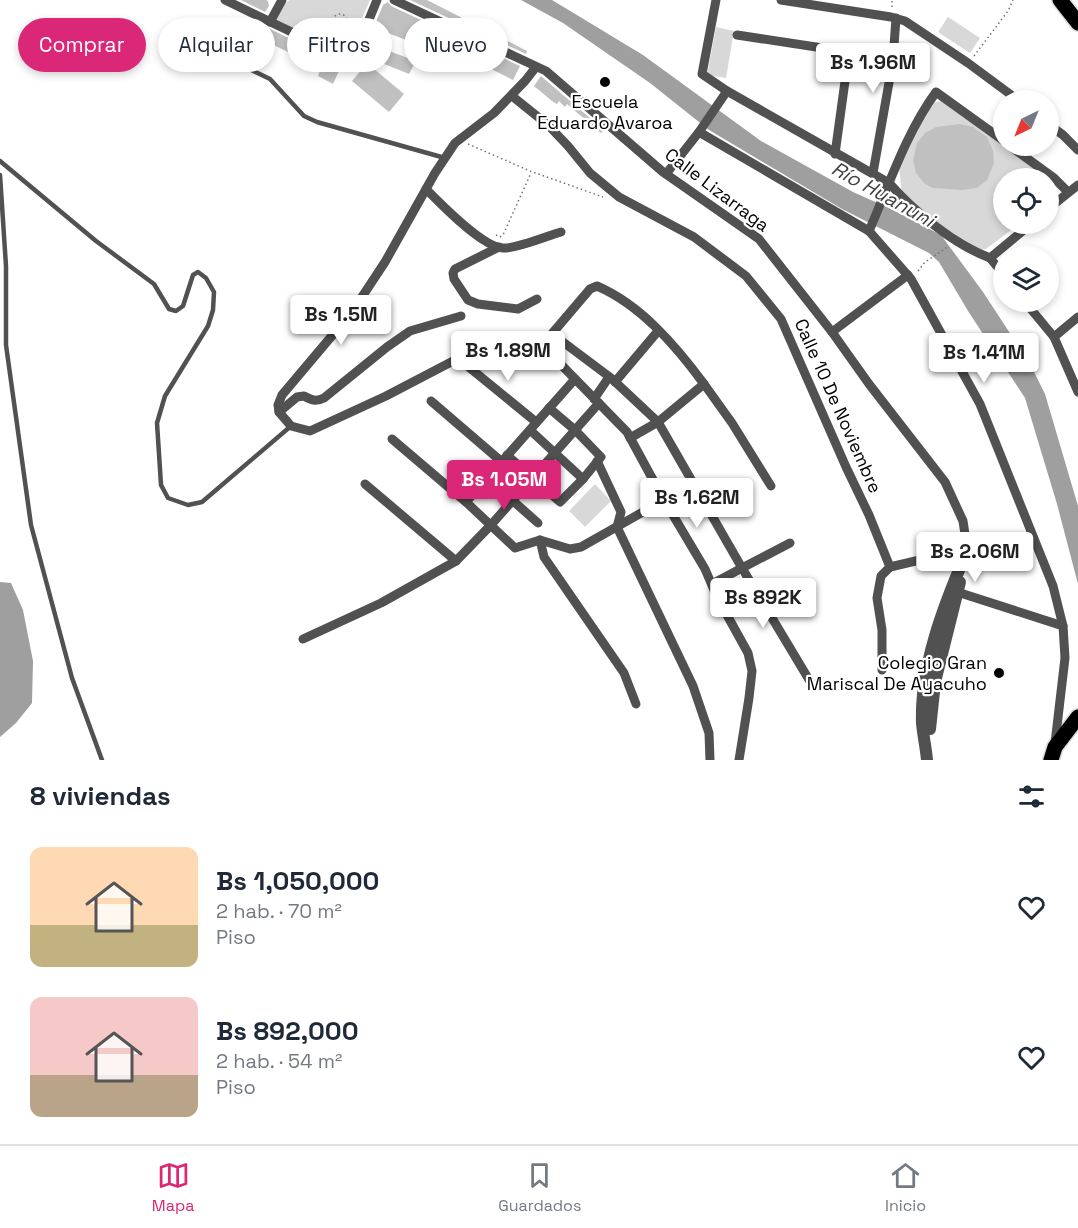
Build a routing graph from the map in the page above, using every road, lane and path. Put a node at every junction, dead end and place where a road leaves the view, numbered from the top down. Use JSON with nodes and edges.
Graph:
{"nodes":[{"id":1,"x":225,"y":0,"type":"edge"},
{"id":2,"x":280,"y":0,"type":"edge"},
{"id":3,"x":377,"y":0,"type":"edge"},
{"id":4,"x":394,"y":0,"type":"edge"},
{"id":5,"x":716,"y":0,"type":"edge"},
{"id":6,"x":781,"y":0,"type":"edge"},
{"id":7,"x":1013,"y":0,"type":"edge"},
{"id":8,"x":1060,"y":0,"type":"edge"},
{"id":9,"x":260,"y":17,"type":"joint"},
{"id":10,"x":272,"y":18,"type":"edge"},
{"id":11,"x":896,"y":18,"type":"junction"},
{"id":12,"x":1078,"y":23,"type":"edge"},
{"id":13,"x":275,"y":24,"type":"edge"},
{"id":14,"x":340,"y":28,"type":"joint"},
{"id":15,"x":737,"y":35,"type":"dead end"},
{"id":16,"x":968,"y":63,"type":"junction"},
{"id":17,"x":536,"y":67,"type":"junction"},
{"id":18,"x":1004,"y":90,"type":"edge"},
{"id":19,"x":727,"y":92,"type":"junction"},
{"id":20,"x":512,"y":96,"type":"junction"},
{"id":21,"x":700,"y":129,"type":"junction"},
{"id":22,"x":993,"y":133,"type":"edge"},
{"id":23,"x":1059,"y":134,"type":"edge"},
{"id":24,"x":460,"y":139,"type":"junction"},
{"id":25,"x":1078,"y":150,"type":"edge"},
{"id":26,"x":835,"y":154,"type":"junction"},
{"id":27,"x":1024,"y":156,"type":"edge"},
{"id":28,"x":445,"y":158,"type":"junction"},
{"id":29,"x":0,"y":161,"type":"edge"},
{"id":30,"x":532,"y":172,"type":"junction"},
{"id":31,"x":873,"y":173,"type":"junction"},
{"id":32,"x":666,"y":174,"type":"junction"},
{"id":33,"x":0,"y":175,"type":"edge"},
{"id":34,"x":889,"y":183,"type":"junction"},
{"id":35,"x":1078,"y":185,"type":"edge"},
{"id":36,"x":426,"y":189,"type":"junction"},
{"id":37,"x":1068,"y":192,"type":"junction"},
{"id":38,"x":609,"y":199,"type":"dead end"},
{"id":39,"x":1059,"y":200,"type":"edge"},
{"id":40,"x":871,"y":228,"type":"junction"},
{"id":41,"x":561,"y":232,"type":"dead end"},
{"id":42,"x":489,"y":233,"type":"dead end"},
{"id":43,"x":1019,"y":234,"type":"edge"},
{"id":44,"x":949,"y":246,"type":"dead end"},
{"id":45,"x":499,"y":247,"type":"junction"},
{"id":46,"x":990,"y":258,"type":"junction"},
{"id":47,"x":993,"y":262,"type":"edge"},
{"id":48,"x":910,"y":277,"type":"junction"},
{"id":49,"x":537,"y":299,"type":"dead end"},
{"id":50,"x":1033,"y":312,"type":"edge"},
{"id":51,"x":461,"y":316,"type":"dead end"},
{"id":52,"x":1078,"y":317,"type":"edge"},
{"id":53,"x":658,"y":331,"type":"junction"},
{"id":54,"x":832,"y":332,"type":"junction"},
{"id":55,"x":550,"y":336,"type":"junction"},
{"id":56,"x":1054,"y":337,"type":"junction"},
{"id":57,"x":537,"y":340,"type":"junction"},
{"id":58,"x":460,"y":358,"type":"junction"},
{"id":59,"x":575,"y":379,"type":"junction"},
{"id":60,"x":612,"y":380,"type":"junction"},
{"id":61,"x":704,"y":384,"type":"junction"},
{"id":62,"x":1078,"y":392,"type":"edge"},
{"id":63,"x":431,"y":401,"type":"dead end"},
{"id":64,"x":597,"y":401,"type":"junction"},
{"id":65,"x":549,"y":408,"type":"junction"},
{"id":66,"x":279,"y":412,"type":"junction"},
{"id":67,"x":658,"y":422,"type":"junction"},
{"id":68,"x":291,"y":426,"type":"junction"},
{"id":69,"x":533,"y":426,"type":"junction"},
{"id":70,"x":575,"y":430,"type":"junction"},
{"id":71,"x":630,"y":438,"type":"junction"},
{"id":72,"x":392,"y":440,"type":"dead end"},
{"id":73,"x":555,"y":453,"type":"junction"},
{"id":74,"x":505,"y":458,"type":"junction"},
{"id":75,"x":597,"y":461,"type":"junction"},
{"id":76,"x":533,"y":477,"type":"junction"},
{"id":77,"x":487,"y":478,"type":"junction"},
{"id":78,"x":583,"y":479,"type":"junction"},
{"id":79,"x":365,"y":484,"type":"dead end"},
{"id":80,"x":771,"y":486,"type":"dead end"},
{"id":81,"x":513,"y":500,"type":"junction"},
{"id":82,"x":664,"y":500,"type":"junction"},
{"id":83,"x":466,"y":502,"type":"junction"},
{"id":84,"x":538,"y":523,"type":"dead end"},
{"id":85,"x":490,"y":526,"type":"junction"},
{"id":86,"x":617,"y":527,"type":"junction"},
{"id":87,"x":540,"y":540,"type":"junction"},
{"id":88,"x":790,"y":543,"type":"dead end"},
{"id":89,"x":965,"y":556,"type":"junction"},
{"id":90,"x":456,"y":561,"type":"junction"},
{"id":91,"x":890,"y":567,"type":"junction"},
{"id":92,"x":742,"y":568,"type":"junction"},
{"id":93,"x":712,"y":584,"type":"junction"},
{"id":94,"x":954,"y":591,"type":"junction"},
{"id":95,"x":1064,"y":626,"type":"junction"},
{"id":96,"x":303,"y":639,"type":"dead end"},
{"id":97,"x":882,"y":670,"type":"dead end"},
{"id":98,"x":811,"y":683,"type":"dead end"},
{"id":99,"x":636,"y":704,"type":"dead end"},
{"id":100,"x":1078,"y":717,"type":"edge"},
{"id":101,"x":1053,"y":754,"type":"edge"},
{"id":102,"x":102,"y":760,"type":"edge"},
{"id":103,"x":710,"y":760,"type":"edge"},
{"id":104,"x":739,"y":760,"type":"edge"},
{"id":105,"x":927,"y":760,"type":"edge"},
{"id":106,"x":934,"y":760,"type":"edge"}],
"edges":[{"from":1,"to":9,"type":"street"},
{"from":2,"to":10,"type":"street"},
{"from":3,"to":13,"type":"street"},
{"from":4,"to":17,"type":"street","name":"Calle Lizarraga"},
{"from":5,"to":19,"type":"street"},
{"from":6,"to":11,"type":"street"},
{"from":7,"to":16,"type":"path"},
{"from":8,"to":12,"type":"main road"},
{"from":9,"to":28,"type":"lane"},
{"from":11,"to":16,"type":"street"},
{"from":11,"to":31,"type":"street"},
{"from":14,"to":14,"type":"path"},
{"from":15,"to":26,"type":"street"},
{"from":16,"to":18,"type":"street"},
{"from":17,"to":20,"type":"street"},
{"from":17,"to":32,"type":"street","name":"Calle Lizarraga"},
{"from":19,"to":21,"type":"street"},
{"from":19,"to":26,"type":"street"},
{"from":20,"to":24,"type":"street"},
{"from":20,"to":91,"type":"street","name":"Calle 10 De Noviembre"},
{"from":21,"to":32,"type":"street"},
{"from":21,"to":40,"type":"street"},
{"from":22,"to":34,"type":"street"},
{"from":23,"to":25,"type":"street"},
{"from":24,"to":28,"type":"street"},
{"from":24,"to":30,"type":"path"},
{"from":26,"to":31,"type":"street"},
{"from":27,"to":37,"type":"street"},
{"from":28,"to":36,"type":"street"},
{"from":29,"to":68,"type":"lane"},
{"from":30,"to":38,"type":"path"},
{"from":30,"to":42,"type":"path"},
{"from":31,"to":34,"type":"street"},
{"from":32,"to":54,"type":"street","name":"Calle Lizarraga"},
{"from":33,"to":102,"type":"lane"},
{"from":34,"to":40,"type":"street"},
{"from":34,"to":46,"type":"street"},
{"from":35,"to":37,"type":"street"},
{"from":36,"to":45,"type":"street"},
{"from":36,"to":66,"type":"street"},
{"from":37,"to":39,"type":"street"},
{"from":40,"to":48,"type":"street"},
{"from":41,"to":45,"type":"street"},
{"from":43,"to":46,"type":"street"},
{"from":44,"to":48,"type":"path"},
{"from":45,"to":49,"type":"street"},
{"from":46,"to":47,"type":"street"},
{"from":48,"to":54,"type":"street"},
{"from":48,"to":95,"type":"street"},
{"from":50,"to":56,"type":"street"},
{"from":51,"to":66,"type":"street"},
{"from":52,"to":56,"type":"street"},
{"from":53,"to":55,"type":"street"},
{"from":53,"to":60,"type":"street"},
{"from":53,"to":61,"type":"street"},
{"from":54,"to":89,"type":"street","name":"Calle Lizarraga"},
{"from":55,"to":57,"type":"street"},
{"from":55,"to":60,"type":"street"},
{"from":56,"to":62,"type":"street"},
{"from":57,"to":58,"type":"street"},
{"from":57,"to":59,"type":"street"},
{"from":58,"to":68,"type":"street"},
{"from":58,"to":69,"type":"street"},
{"from":59,"to":64,"type":"street"},
{"from":59,"to":65,"type":"street"},
{"from":60,"to":64,"type":"street"},
{"from":60,"to":67,"type":"street"},
{"from":61,"to":67,"type":"street"},
{"from":61,"to":80,"type":"street"},
{"from":63,"to":74,"type":"street"},
{"from":64,"to":70,"type":"street"},
{"from":64,"to":71,"type":"street"},
{"from":65,"to":69,"type":"street"},
{"from":65,"to":70,"type":"street"},
{"from":66,"to":68,"type":"street"},
{"from":67,"to":71,"type":"street"},
{"from":67,"to":92,"type":"street"},
{"from":69,"to":73,"type":"street"},
{"from":69,"to":74,"type":"street"},
{"from":70,"to":73,"type":"street"},
{"from":70,"to":75,"type":"street"},
{"from":71,"to":82,"type":"street"},
{"from":72,"to":83,"type":"street"},
{"from":73,"to":76,"type":"street"},
{"from":73,"to":78,"type":"street"},
{"from":74,"to":76,"type":"street"},
{"from":74,"to":77,"type":"street"},
{"from":75,"to":78,"type":"street"},
{"from":75,"to":86,"type":"street"},
{"from":76,"to":78,"type":"street"},
{"from":76,"to":81,"type":"street"},
{"from":77,"to":81,"type":"street"},
{"from":77,"to":83,"type":"street"},
{"from":79,"to":90,"type":"street"},
{"from":81,"to":84,"type":"street"},
{"from":81,"to":85,"type":"street"},
{"from":82,"to":86,"type":"street"},
{"from":82,"to":93,"type":"street"},
{"from":83,"to":85,"type":"street"},
{"from":85,"to":87,"type":"street"},
{"from":85,"to":90,"type":"street"},
{"from":86,"to":87,"type":"street"},
{"from":86,"to":103,"type":"street"},
{"from":87,"to":99,"type":"street"},
{"from":88,"to":92,"type":"street"},
{"from":89,"to":91,"type":"street"},
{"from":89,"to":94,"type":"street"},
{"from":90,"to":96,"type":"street"},
{"from":91,"to":97,"type":"street"},
{"from":92,"to":93,"type":"street"},
{"from":92,"to":98,"type":"street"},
{"from":93,"to":104,"type":"street"},
{"from":94,"to":95,"type":"street"},
{"from":94,"to":105,"type":"street"},
{"from":94,"to":106,"type":"street"},
{"from":95,"to":101,"type":"street"},
{"from":100,"to":101,"type":"main road"}]}
